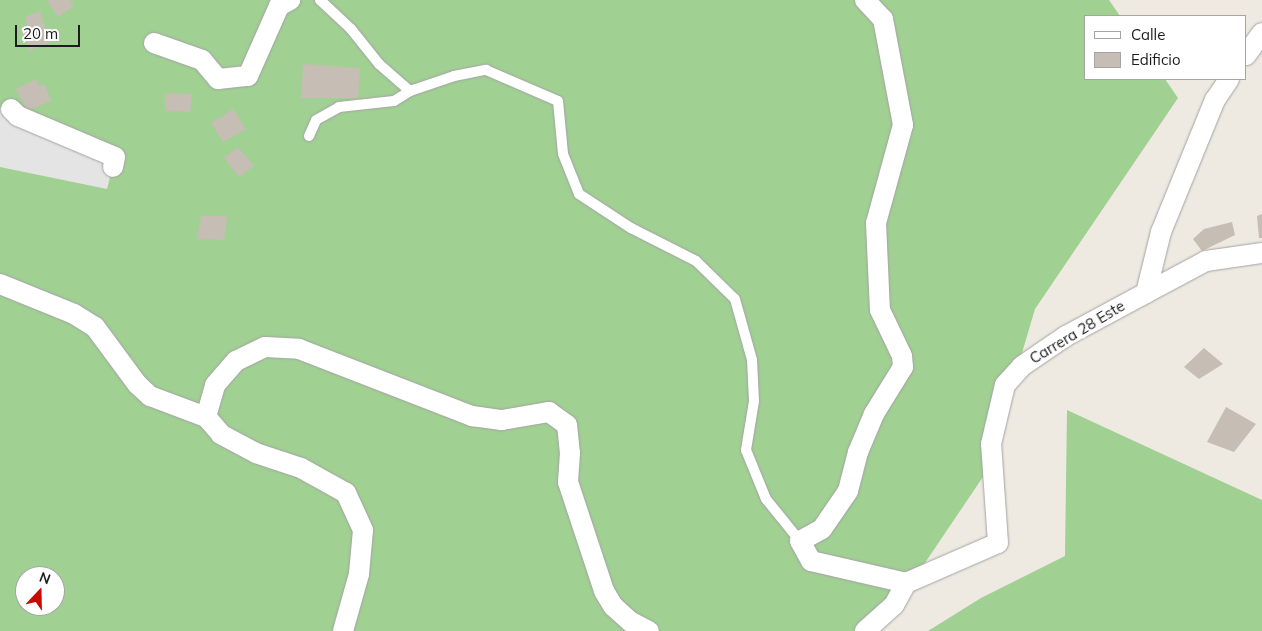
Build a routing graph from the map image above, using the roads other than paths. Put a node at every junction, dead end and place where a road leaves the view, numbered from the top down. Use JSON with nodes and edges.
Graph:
{"nodes":[{"id":1,"x":290,"y":0,"type":"edge"},
{"id":2,"x":320,"y":0,"type":"edge"},
{"id":3,"x":866,"y":0,"type":"edge"},
{"id":4,"x":1262,"y":33,"type":"edge"},
{"id":5,"x":154,"y":43,"type":"dead end"},
{"id":6,"x":1247,"y":54,"type":"edge"},
{"id":7,"x":1228,"y":80,"type":"edge"},
{"id":8,"x":410,"y":90,"type":"junction"},
{"id":9,"x":5,"y":105,"type":"edge"},
{"id":10,"x":310,"y":136,"type":"dead end"},
{"id":11,"x":113,"y":166,"type":"dead end"},
{"id":12,"x":1262,"y":253,"type":"edge"},
{"id":13,"x":0,"y":284,"type":"edge"},
{"id":14,"x":1146,"y":293,"type":"junction"},
{"id":15,"x":206,"y":418,"type":"junction"},
{"id":16,"x":800,"y":541,"type":"junction"},
{"id":17,"x":906,"y":583,"type":"junction"},
{"id":18,"x":342,"y":631,"type":"edge"},
{"id":19,"x":649,"y":631,"type":"edge"},
{"id":20,"x":865,"y":631,"type":"edge"}],
"edges":[{"from":1,"to":5,"type":"street"},
{"from":2,"to":8,"type":"lane"},
{"from":3,"to":16,"type":"street"},
{"from":4,"to":6,"type":"street"},
{"from":7,"to":14,"type":"street"},
{"from":8,"to":10,"type":"lane"},
{"from":8,"to":16,"type":"lane"},
{"from":9,"to":11,"type":"street"},
{"from":12,"to":14,"type":"street","name":"Carrera 28 Este"},
{"from":13,"to":15,"type":"street"},
{"from":14,"to":17,"type":"street","name":"Carrera 28 Este"},
{"from":15,"to":18,"type":"street"},
{"from":15,"to":19,"type":"street"},
{"from":16,"to":17,"type":"street"},
{"from":17,"to":20,"type":"street"}]}
